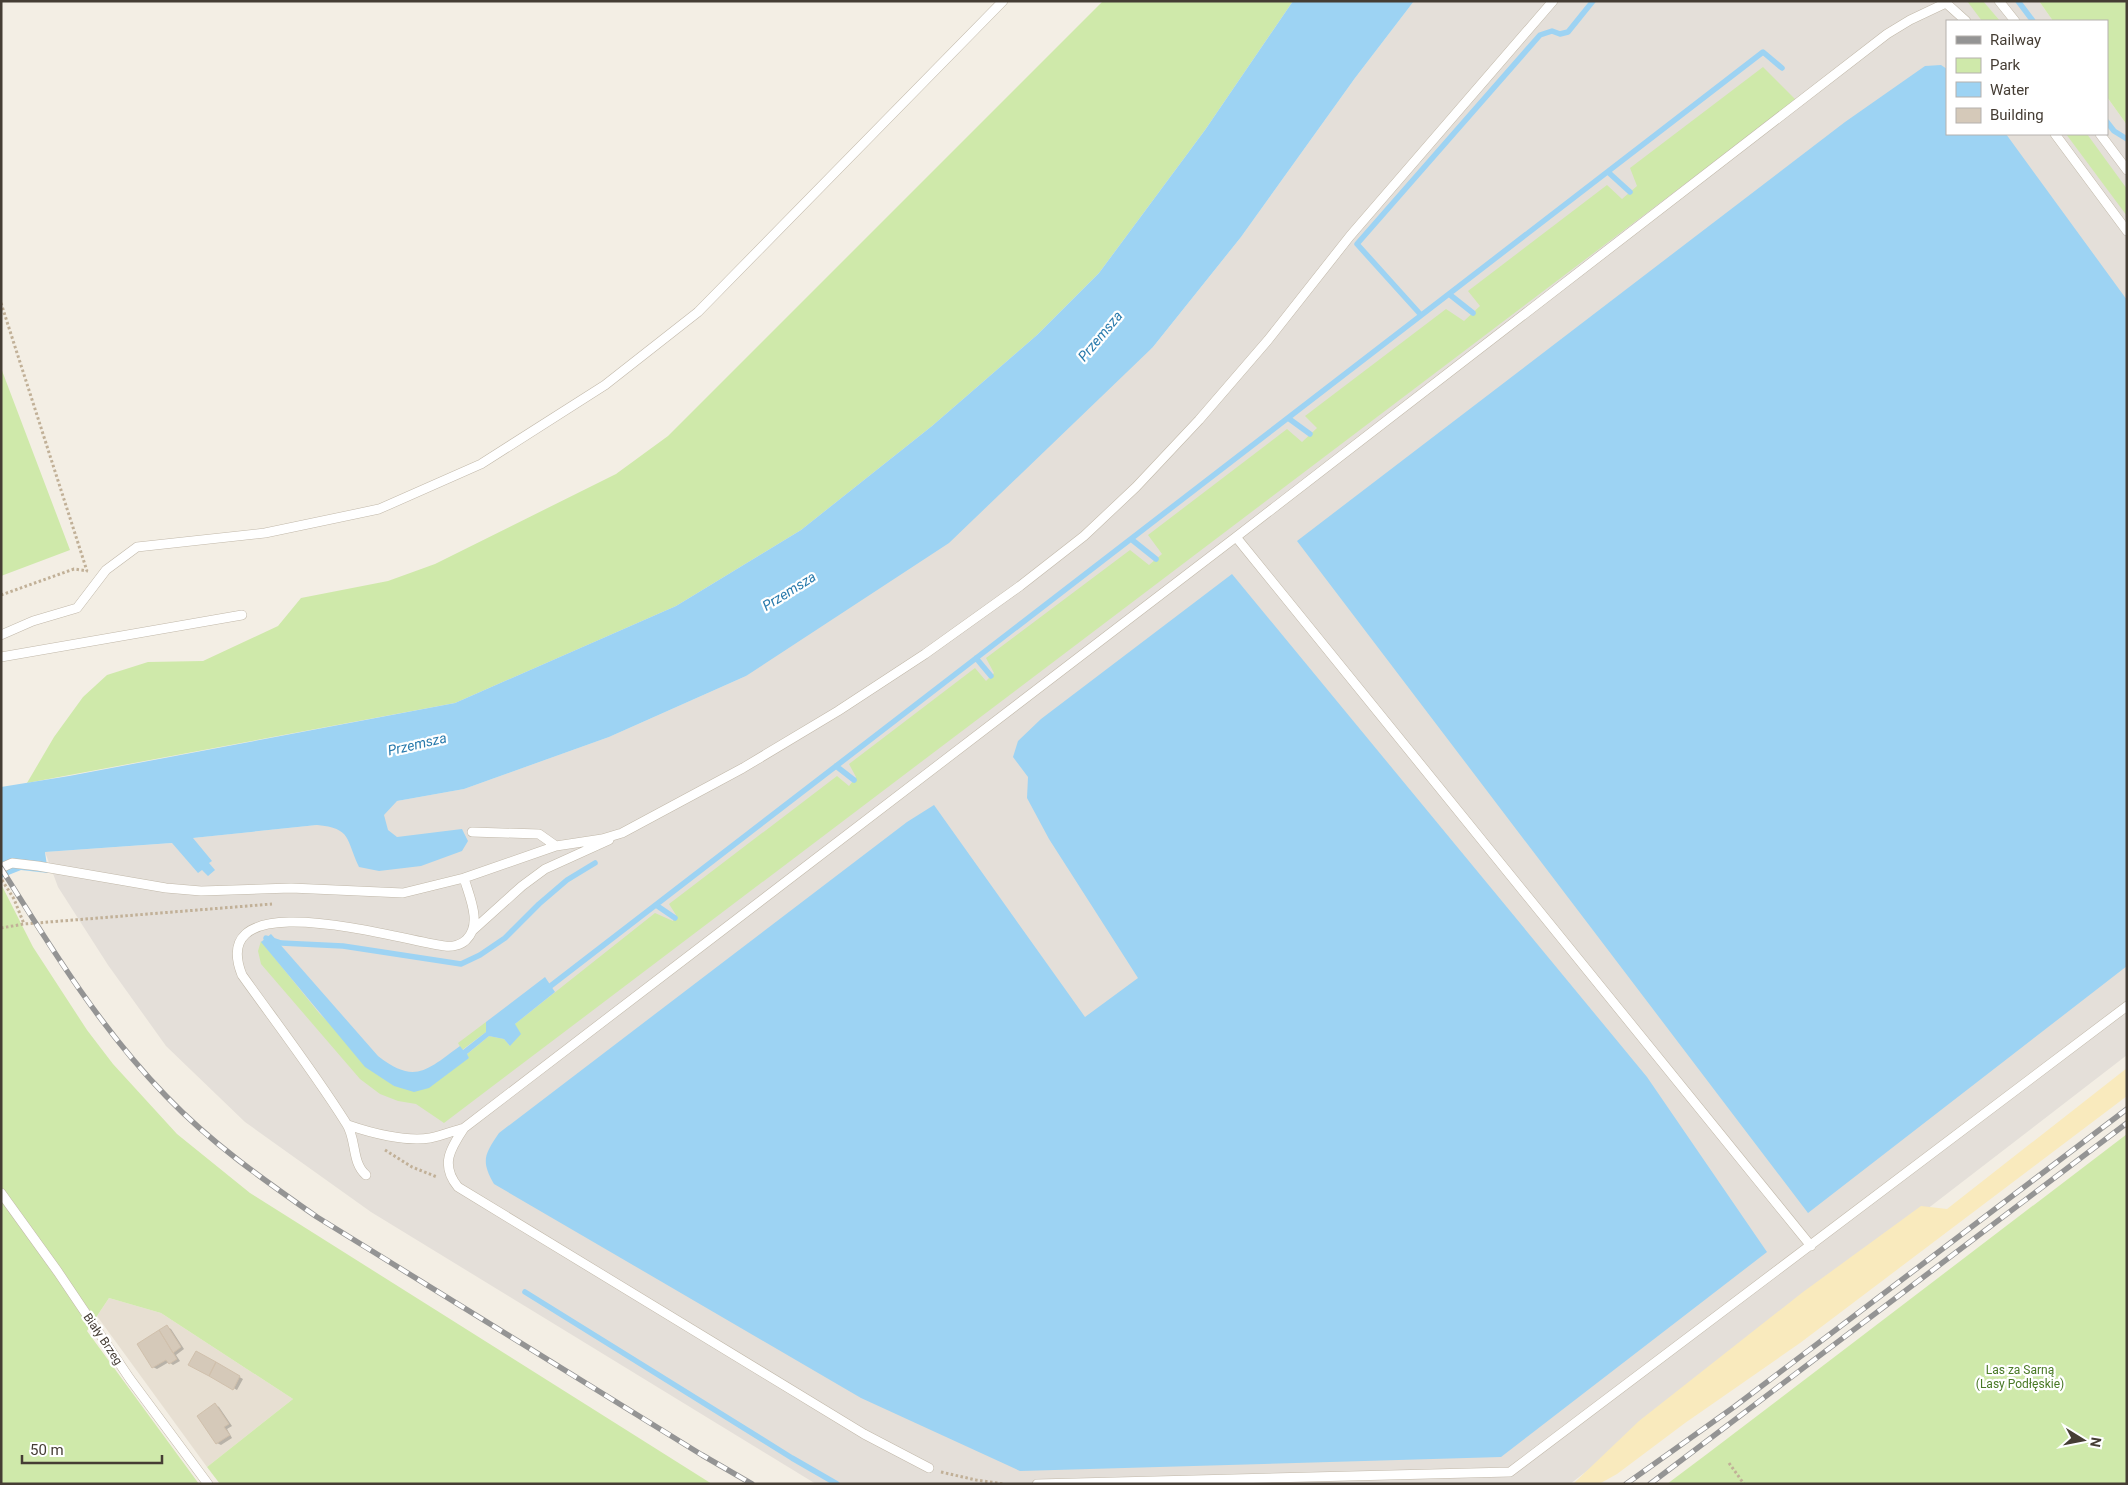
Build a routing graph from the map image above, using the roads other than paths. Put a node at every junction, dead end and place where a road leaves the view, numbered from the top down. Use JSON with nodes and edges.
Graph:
{"nodes":[{"id":1,"x":1003,"y":1,"type":"edge"},
{"id":2,"x":1553,"y":1,"type":"edge"},
{"id":3,"x":1999,"y":1,"type":"edge"},
{"id":4,"x":1945,"y":2,"type":"edge"},
{"id":5,"x":1965,"y":20,"type":"edge"},
{"id":6,"x":2013,"y":20,"type":"edge"},
{"id":7,"x":2056,"y":135,"type":"edge"},
{"id":8,"x":2101,"y":135,"type":"edge"},
{"id":9,"x":2127,"y":170,"type":"edge"},
{"id":10,"x":2127,"y":231,"type":"edge"},
{"id":11,"x":1236,"y":537,"type":"junction"},
{"id":12,"x":242,"y":616,"type":"dead end"},
{"id":13,"x":1,"y":635,"type":"edge"},
{"id":14,"x":1,"y":657,"type":"edge"},
{"id":15,"x":472,"y":832,"type":"dead end"},
{"id":16,"x":622,"y":833,"type":"junction"},
{"id":17,"x":556,"y":846,"type":"junction"},
{"id":18,"x":1,"y":868,"type":"edge"},
{"id":19,"x":464,"y":878,"type":"junction"},
{"id":20,"x":472,"y":931,"type":"junction"},
{"id":21,"x":2127,"y":1006,"type":"edge"},
{"id":22,"x":348,"y":1125,"type":"junction"},
{"id":23,"x":464,"y":1128,"type":"junction"},
{"id":24,"x":366,"y":1176,"type":"dead end"},
{"id":25,"x":1,"y":1193,"type":"edge"},
{"id":26,"x":1810,"y":1246,"type":"junction"},
{"id":27,"x":929,"y":1468,"type":"road end"},
{"id":28,"x":208,"y":1484,"type":"edge"},
{"id":29,"x":1037,"y":1484,"type":"edge"}],
"edges":[{"from":1,"to":13,"type":"lane"},
{"from":2,"to":16,"type":"lane"},
{"from":3,"to":6,"type":"lane"},
{"from":4,"to":5,"type":"lane"},
{"from":4,"to":11,"type":"lane"},
{"from":7,"to":10,"type":"lane"},
{"from":8,"to":9,"type":"lane"},
{"from":11,"to":23,"type":"lane"},
{"from":11,"to":26,"type":"lane"},
{"from":12,"to":14,"type":"lane"},
{"from":15,"to":17,"type":"lane"},
{"from":16,"to":17,"type":"lane"},
{"from":16,"to":20,"type":"lane"},
{"from":17,"to":19,"type":"lane"},
{"from":18,"to":19,"type":"lane"},
{"from":19,"to":20,"type":"lane"},
{"from":20,"to":22,"type":"lane"},
{"from":21,"to":26,"type":"lane"},
{"from":22,"to":23,"type":"lane"},
{"from":22,"to":24,"type":"lane"},
{"from":23,"to":27,"type":"lane"},
{"from":25,"to":28,"type":"lane","name":"Biały Brzeg"},
{"from":26,"to":29,"type":"lane"}]}
